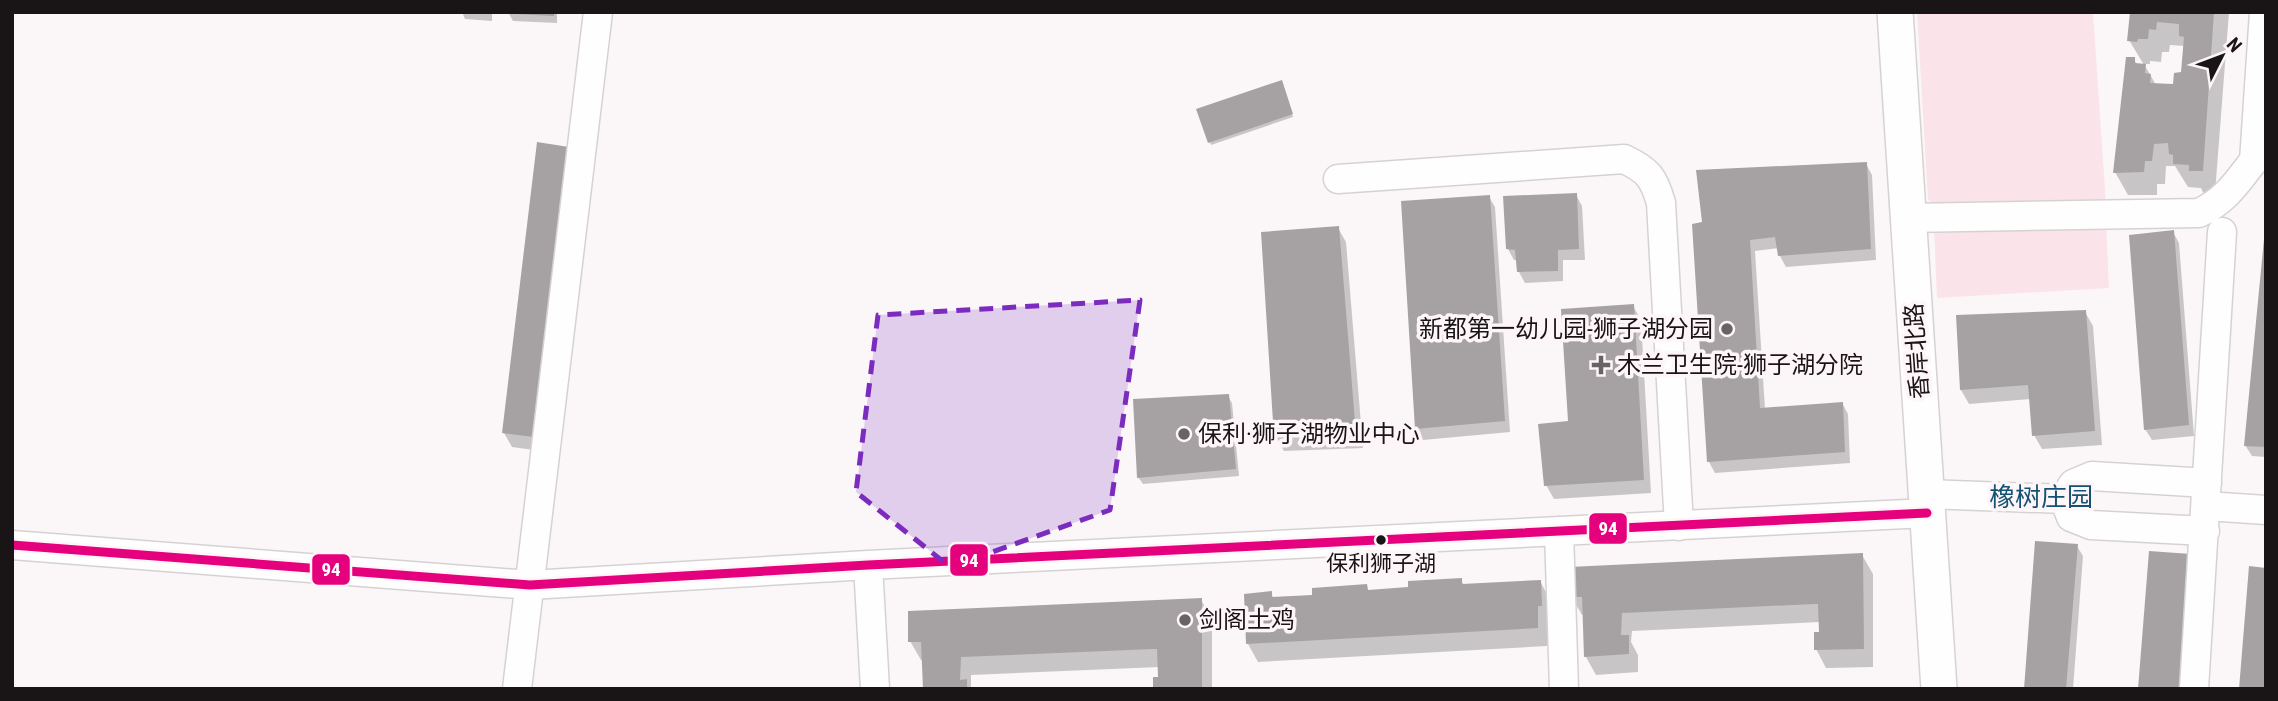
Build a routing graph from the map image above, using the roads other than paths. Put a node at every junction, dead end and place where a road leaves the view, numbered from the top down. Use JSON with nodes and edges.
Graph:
{"nodes":[{"id":1,"x":598,"y":12,"type":"edge"},
{"id":2,"x":1895,"y":12,"type":"edge"},
{"id":3,"x":2264,"y":12,"type":"edge"},
{"id":4,"x":2260,"y":153,"type":"edge"},
{"id":5,"x":1338,"y":179,"type":"dead end"},
{"id":6,"x":1908,"y":218,"type":"junction"},
{"id":7,"x":2222,"y":232,"type":"dead end"},
{"id":8,"x":2064,"y":499,"type":"junction"},
{"id":9,"x":1927,"y":504,"type":"junction"},
{"id":10,"x":2206,"y":507,"type":"junction"},
{"id":11,"x":2266,"y":510,"type":"edge"},
{"id":12,"x":1679,"y":526,"type":"junction"},
{"id":13,"x":1559,"y":531,"type":"junction"},
{"id":14,"x":12,"y":545,"type":"edge"},
{"id":15,"x":868,"y":565,"type":"junction"},
{"id":16,"x":530,"y":584,"type":"junction"},
{"id":17,"x":517,"y":689,"type":"edge"},
{"id":18,"x":875,"y":689,"type":"edge"},
{"id":19,"x":1564,"y":689,"type":"edge"},
{"id":20,"x":1939,"y":689,"type":"edge"},
{"id":21,"x":2194,"y":689,"type":"edge"}],
"edges":[{"from":1,"to":16,"type":"street"},
{"from":2,"to":6,"type":"street","name":"香岸北路"},
{"from":3,"to":4,"type":"street"},
{"from":4,"to":6,"type":"street"},
{"from":5,"to":12,"type":"street"},
{"from":6,"to":9,"type":"street","name":"香岸北路"},
{"from":7,"to":10,"type":"street"},
{"from":8,"to":9,"type":"street"},
{"from":8,"to":10,"type":"street"},
{"from":8,"to":10,"type":"street"},
{"from":9,"to":12,"type":"street"},
{"from":9,"to":20,"type":"street","name":"香岸北路"},
{"from":10,"to":11,"type":"street"},
{"from":10,"to":21,"type":"street"},
{"from":12,"to":13,"type":"street"},
{"from":13,"to":15,"type":"street"},
{"from":13,"to":19,"type":"street"},
{"from":14,"to":16,"type":"street"},
{"from":15,"to":16,"type":"street"},
{"from":15,"to":18,"type":"street"},
{"from":16,"to":17,"type":"street"}]}
